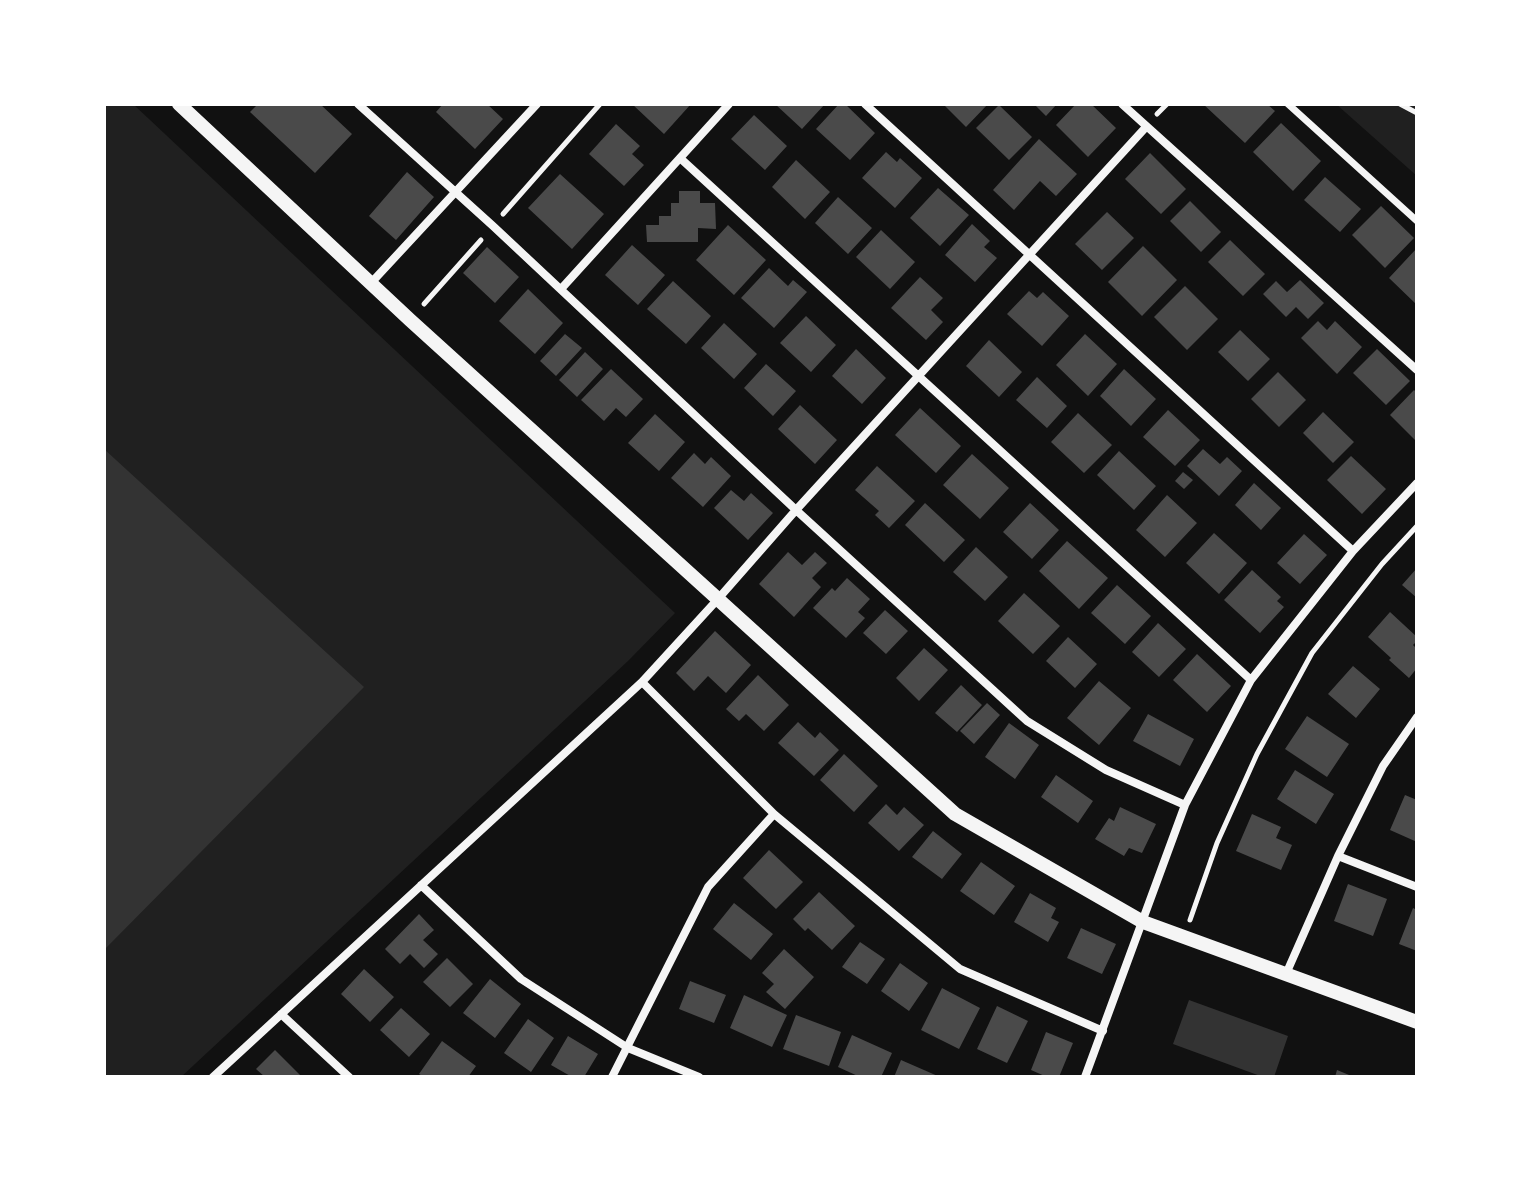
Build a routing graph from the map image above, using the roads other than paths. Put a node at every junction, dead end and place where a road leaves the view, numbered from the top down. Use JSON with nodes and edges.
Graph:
{"nodes":[{"id":1,"x":179,"y":104,"type":"edge"},
{"id":2,"x":358,"y":104,"type":"edge"},
{"id":3,"x":537,"y":104,"type":"edge"},
{"id":4,"x":729,"y":104,"type":"edge"},
{"id":5,"x":865,"y":104,"type":"edge"},
{"id":6,"x":1122,"y":104,"type":"edge"},
{"id":7,"x":1288,"y":104,"type":"edge"},
{"id":8,"x":1146,"y":127,"type":"junction"},
{"id":9,"x":680,"y":158,"type":"junction"},
{"id":10,"x":456,"y":192,"type":"junction"},
{"id":11,"x":1417,"y":221,"type":"edge"},
{"id":12,"x":1029,"y":254,"type":"junction"},
{"id":13,"x":371,"y":283,"type":"junction"},
{"id":14,"x":561,"y":289,"type":"junction"},
{"id":15,"x":1417,"y":370,"type":"edge"},
{"id":16,"x":919,"y":377,"type":"junction"},
{"id":17,"x":1417,"y":483,"type":"edge"},
{"id":18,"x":796,"y":510,"type":"junction"},
{"id":19,"x":1353,"y":551,"type":"junction"},
{"id":20,"x":718,"y":599,"type":"junction"},
{"id":21,"x":1251,"y":680,"type":"junction"},
{"id":22,"x":642,"y":682,"type":"junction"},
{"id":23,"x":1417,"y":717,"type":"edge"},
{"id":24,"x":1185,"y":805,"type":"junction"},
{"id":25,"x":774,"y":814,"type":"junction"},
{"id":26,"x":1338,"y":856,"type":"junction"},
{"id":27,"x":421,"y":885,"type":"junction"},
{"id":28,"x":1417,"y":887,"type":"edge"},
{"id":29,"x":1143,"y":922,"type":"junction"},
{"id":30,"x":1286,"y":974,"type":"junction"},
{"id":31,"x":281,"y":1014,"type":"junction"},
{"id":32,"x":1417,"y":1022,"type":"edge"},
{"id":33,"x":1103,"y":1031,"type":"junction"},
{"id":34,"x":628,"y":1048,"type":"junction"},
{"id":35,"x":213,"y":1077,"type":"edge"},
{"id":36,"x":349,"y":1077,"type":"edge"},
{"id":37,"x":612,"y":1077,"type":"edge"},
{"id":38,"x":699,"y":1077,"type":"edge"},
{"id":39,"x":1085,"y":1077,"type":"edge"}],
"edges":[{"from":1,"to":13,"type":"street"},
{"from":2,"to":10,"type":"street"},
{"from":3,"to":10,"type":"street"},
{"from":4,"to":9,"type":"street"},
{"from":5,"to":12,"type":"street"},
{"from":6,"to":8,"type":"street"},
{"from":7,"to":11,"type":"street"},
{"from":8,"to":12,"type":"street"},
{"from":8,"to":15,"type":"street"},
{"from":9,"to":14,"type":"street"},
{"from":9,"to":16,"type":"street"},
{"from":10,"to":13,"type":"street"},
{"from":10,"to":14,"type":"street"},
{"from":12,"to":16,"type":"street"},
{"from":12,"to":19,"type":"street"},
{"from":13,"to":20,"type":"street"},
{"from":14,"to":18,"type":"street"},
{"from":16,"to":18,"type":"street"},
{"from":16,"to":21,"type":"street"},
{"from":17,"to":19,"type":"street"},
{"from":18,"to":20,"type":"street"},
{"from":18,"to":24,"type":"street"},
{"from":19,"to":21,"type":"street"},
{"from":20,"to":22,"type":"street"},
{"from":20,"to":29,"type":"street"},
{"from":21,"to":24,"type":"street"},
{"from":22,"to":25,"type":"street"},
{"from":22,"to":27,"type":"street"},
{"from":23,"to":26,"type":"street"},
{"from":24,"to":29,"type":"street"},
{"from":25,"to":33,"type":"street"},
{"from":25,"to":34,"type":"street"},
{"from":26,"to":28,"type":"street"},
{"from":26,"to":30,"type":"street"},
{"from":27,"to":31,"type":"street"},
{"from":27,"to":34,"type":"street"},
{"from":29,"to":30,"type":"street"},
{"from":29,"to":33,"type":"street"},
{"from":30,"to":32,"type":"street"},
{"from":31,"to":35,"type":"street"},
{"from":31,"to":36,"type":"street"},
{"from":33,"to":39,"type":"street"},
{"from":34,"to":37,"type":"street"},
{"from":34,"to":38,"type":"street"}]}
